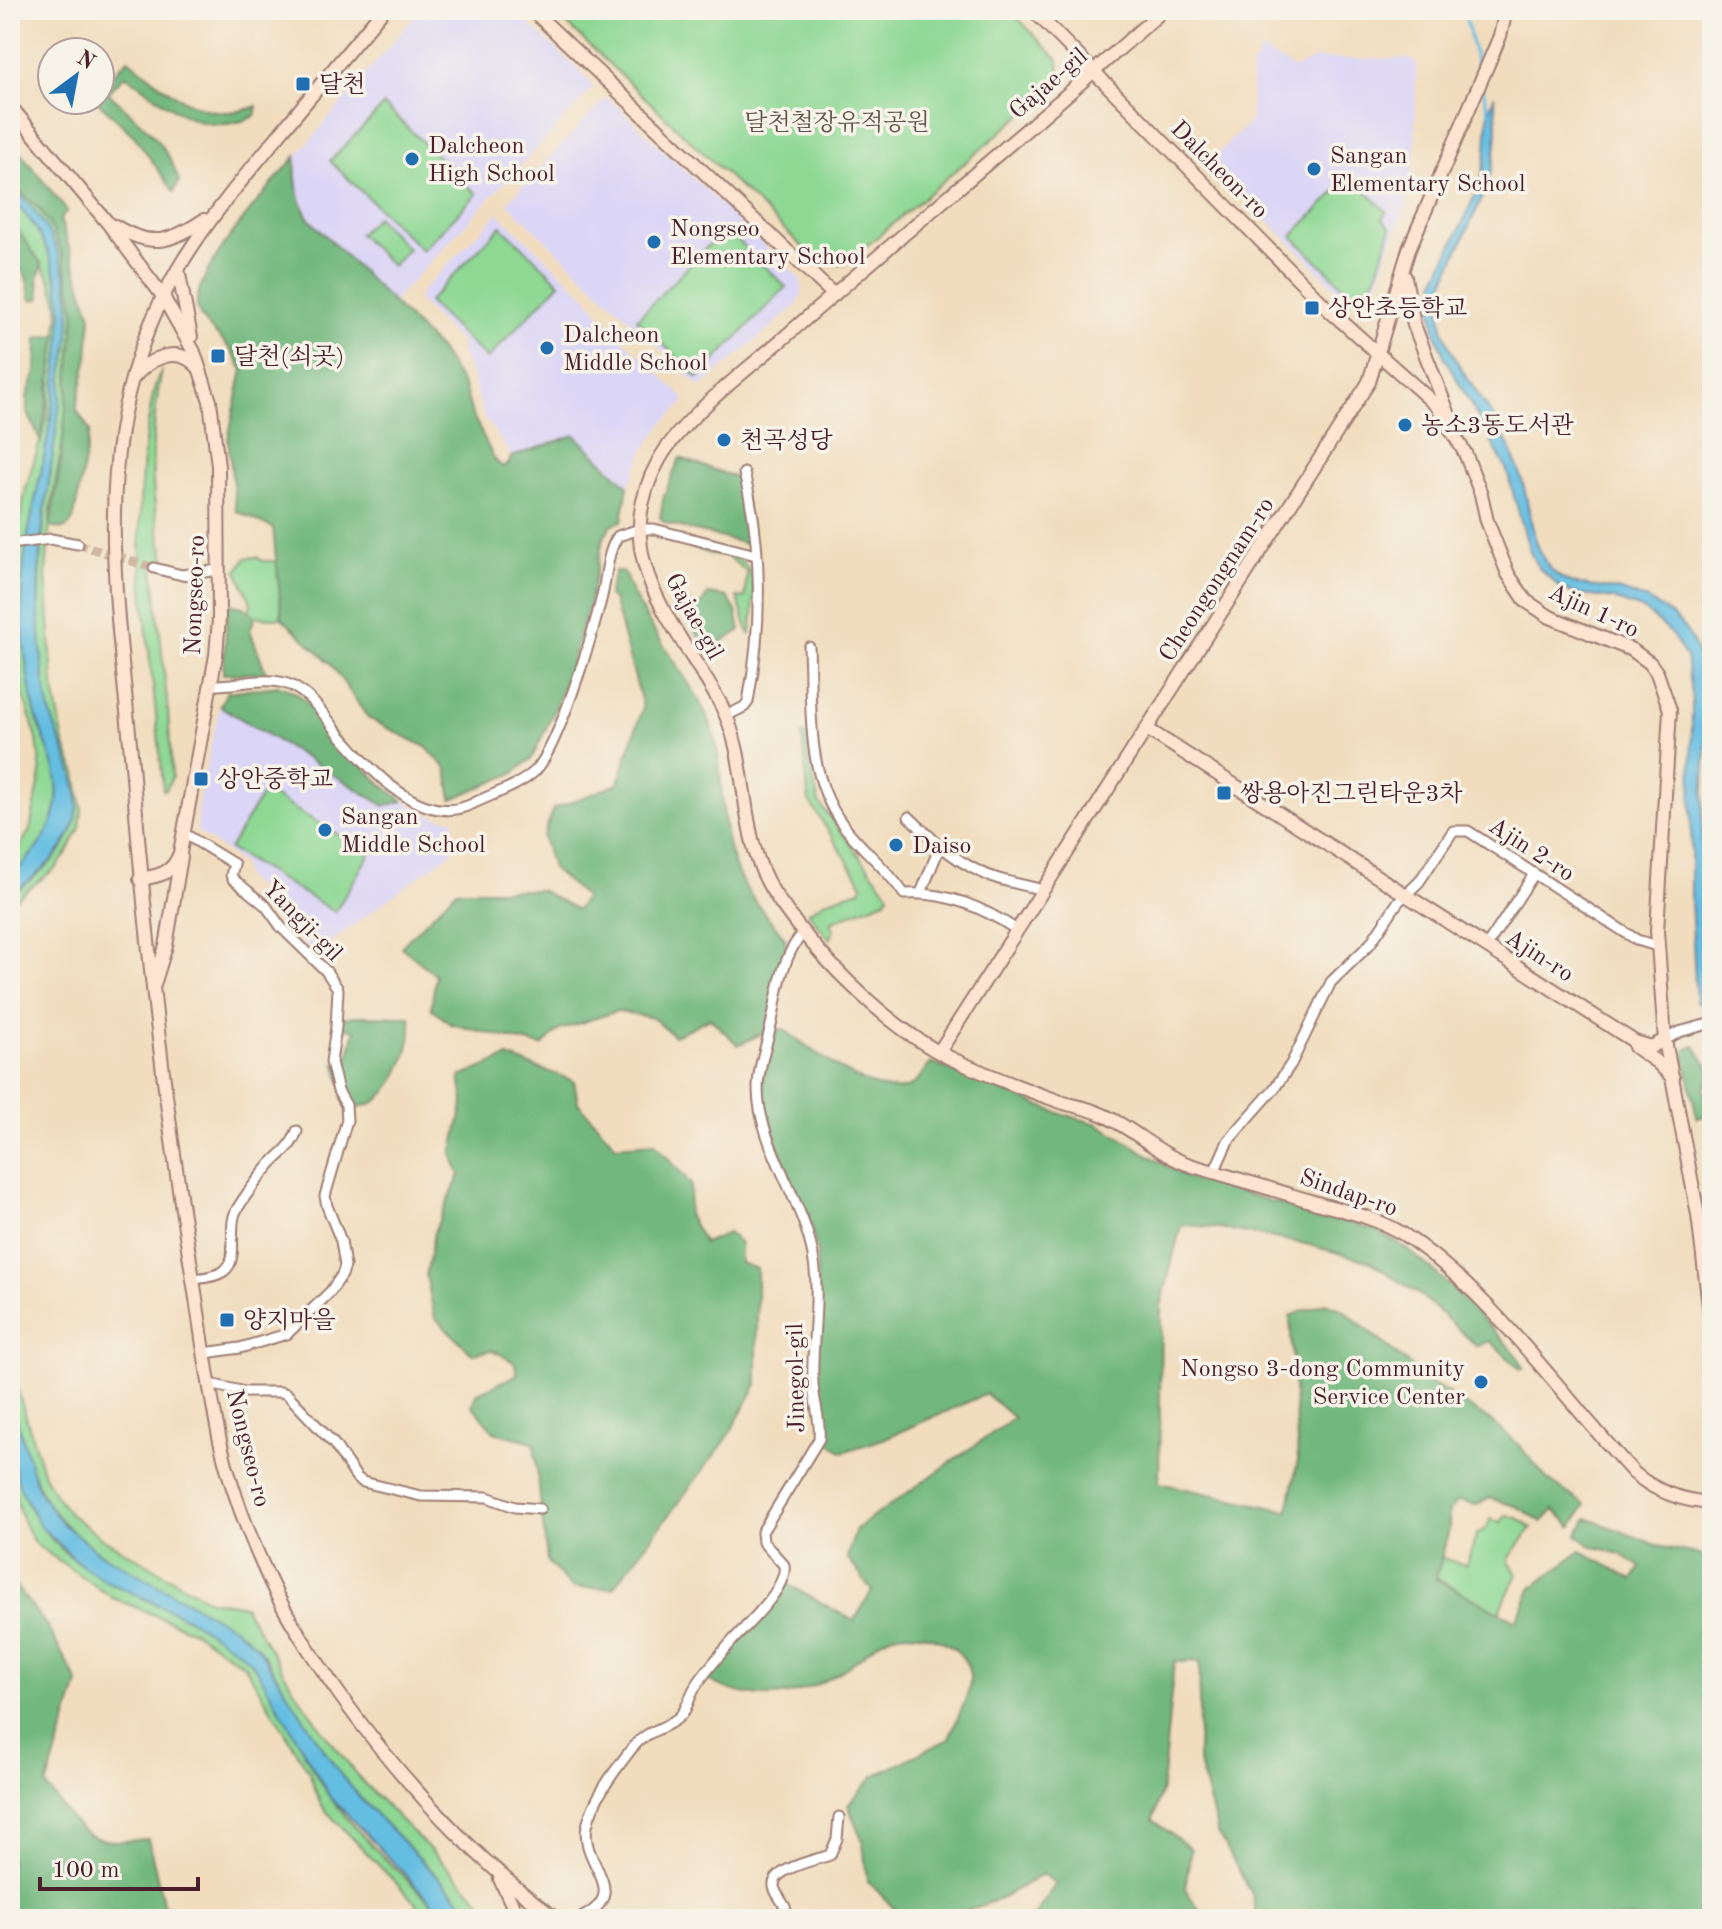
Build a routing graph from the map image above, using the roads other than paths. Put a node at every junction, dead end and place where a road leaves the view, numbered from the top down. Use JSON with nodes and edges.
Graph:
{"nodes":[{"id":1,"x":383,"y":10,"type":"edge"},
{"id":2,"x":532,"y":10,"type":"edge"},
{"id":3,"x":1033,"y":10,"type":"edge"},
{"id":4,"x":1163,"y":10,"type":"edge"},
{"id":5,"x":1506,"y":10,"type":"edge"},
{"id":6,"x":1094,"y":73,"type":"junction"},
{"id":7,"x":10,"y":106,"type":"edge"},
{"id":8,"x":216,"y":210,"type":"junction"},
{"id":9,"x":107,"y":222,"type":"junction"},
{"id":10,"x":1405,"y":263,"type":"junction"},
{"id":11,"x":177,"y":267,"type":"junction"},
{"id":12,"x":162,"y":295,"type":"junction"},
{"id":13,"x":834,"y":295,"type":"junction"},
{"id":14,"x":194,"y":352,"type":"junction"},
{"id":15,"x":1378,"y":356,"type":"junction"},
{"id":16,"x":201,"y":370,"type":"junction"},
{"id":17,"x":131,"y":381,"type":"junction"},
{"id":18,"x":1454,"y":433,"type":"junction"},
{"id":19,"x":744,"y":473,"type":"dead end"},
{"id":20,"x":640,"y":529,"type":"junction"},
{"id":21,"x":13,"y":544,"type":"edge"},
{"id":22,"x":78,"y":544,"type":"tunnel mouth"},
{"id":23,"x":756,"y":555,"type":"junction"},
{"id":24,"x":154,"y":568,"type":"tunnel mouth"},
{"id":25,"x":219,"y":570,"type":"junction"},
{"id":26,"x":809,"y":647,"type":"dead end"},
{"id":27,"x":211,"y":685,"type":"junction"},
{"id":28,"x":726,"y":716,"type":"junction"},
{"id":29,"x":1147,"y":729,"type":"junction"},
{"id":30,"x":909,"y":817,"type":"dead end"},
{"id":31,"x":184,"y":838,"type":"junction"},
{"id":32,"x":940,"y":846,"type":"junction"},
{"id":33,"x":1534,"y":874,"type":"junction"},
{"id":34,"x":140,"y":879,"type":"junction"},
{"id":35,"x":1043,"y":890,"type":"junction"},
{"id":36,"x":921,"y":893,"type":"junction"},
{"id":37,"x":1406,"y":895,"type":"junction"},
{"id":38,"x":1017,"y":930,"type":"junction"},
{"id":39,"x":804,"y":933,"type":"junction"},
{"id":40,"x":1657,"y":946,"type":"junction"},
{"id":41,"x":1486,"y":947,"type":"junction"},
{"id":42,"x":152,"y":991,"type":"junction"},
{"id":43,"x":1712,"y":1023,"type":"edge"},
{"id":44,"x":1611,"y":1027,"type":"junction"},
{"id":45,"x":1665,"y":1040,"type":"junction"},
{"id":46,"x":939,"y":1052,"type":"junction"},
{"id":47,"x":1673,"y":1079,"type":"junction"},
{"id":48,"x":297,"y":1131,"type":"dead end"},
{"id":49,"x":1214,"y":1172,"type":"junction"},
{"id":50,"x":193,"y":1279,"type":"junction"},
{"id":51,"x":1712,"y":1331,"type":"edge"},
{"id":52,"x":205,"y":1353,"type":"junction"},
{"id":53,"x":210,"y":1384,"type":"junction"},
{"id":54,"x":1708,"y":1500,"type":"edge"},
{"id":55,"x":540,"y":1509,"type":"dead end"},
{"id":56,"x":839,"y":1817,"type":"dead end"},
{"id":57,"x":491,"y":1867,"type":"junction"},
{"id":58,"x":519,"y":1919,"type":"edge"},
{"id":59,"x":556,"y":1919,"type":"edge"},
{"id":60,"x":579,"y":1919,"type":"edge"},
{"id":61,"x":787,"y":1919,"type":"edge"}],
"edges":[{"from":1,"to":8,"type":"street"},
{"from":2,"to":13,"type":"street"},
{"from":3,"to":6,"type":"street","name":"Dalcheon-ro"},
{"from":4,"to":6,"type":"street","name":"Gajae-gil"},
{"from":5,"to":10,"type":"street","name":"Cheongongnam-ro"},
{"from":6,"to":13,"type":"street","name":"Gajae-gil"},
{"from":6,"to":15,"type":"street","name":"Dalcheon-ro"},
{"from":7,"to":9,"type":"street","name":"Nongseo-ro"},
{"from":8,"to":9,"type":"street"},
{"from":8,"to":11,"type":"street"},
{"from":9,"to":12,"type":"street","name":"Nongseo-ro"},
{"from":10,"to":15,"type":"street","name":"Cheongongnam-ro"},
{"from":10,"to":18,"type":"street"},
{"from":11,"to":12,"type":"street"},
{"from":11,"to":14,"type":"street"},
{"from":12,"to":14,"type":"street","name":"Nongseo-ro"},
{"from":12,"to":17,"type":"street","name":"Nongseo-ro"},
{"from":13,"to":20,"type":"street","name":"Gajae-gil"},
{"from":14,"to":16,"type":"street","name":"Nongseo-ro"},
{"from":15,"to":18,"type":"street","name":"Ajin 1-ro"},
{"from":15,"to":29,"type":"street","name":"Cheongongnam-ro"},
{"from":16,"to":17,"type":"street"},
{"from":16,"to":25,"type":"street","name":"Nongseo-ro"},
{"from":17,"to":34,"type":"street","name":"Nongseo-ro"},
{"from":18,"to":40,"type":"street","name":"Ajin 1-ro"},
{"from":19,"to":23,"type":"street"},
{"from":20,"to":23,"type":"street"},
{"from":20,"to":27,"type":"street"},
{"from":20,"to":28,"type":"street","name":"Gajae-gil"},
{"from":21,"to":22,"type":"street"},
{"from":23,"to":28,"type":"street"},
{"from":24,"to":25,"type":"street"},
{"from":25,"to":27,"type":"street","name":"Nongseo-ro"},
{"from":26,"to":36,"type":"street"},
{"from":27,"to":31,"type":"street","name":"Nongseo-ro"},
{"from":28,"to":39,"type":"street","name":"Gajae-gil"},
{"from":29,"to":35,"type":"street","name":"Cheongongnam-ro"},
{"from":29,"to":37,"type":"street","name":"Ajin-ro"},
{"from":30,"to":32,"type":"street"},
{"from":31,"to":34,"type":"street","name":"Nongseo-ro"},
{"from":31,"to":42,"type":"street"},
{"from":31,"to":52,"type":"street","name":"Yangji-gil"},
{"from":32,"to":35,"type":"street"},
{"from":32,"to":36,"type":"street"},
{"from":33,"to":37,"type":"street","name":"Ajin 2-ro"},
{"from":33,"to":40,"type":"street","name":"Ajin 2-ro"},
{"from":33,"to":41,"type":"street"},
{"from":34,"to":42,"type":"street","name":"Nongseo-ro"},
{"from":35,"to":38,"type":"street","name":"Cheongongnam-ro"},
{"from":36,"to":38,"type":"street"},
{"from":37,"to":41,"type":"street","name":"Ajin-ro"},
{"from":37,"to":49,"type":"street"},
{"from":38,"to":46,"type":"street","name":"Cheongongnam-ro"},
{"from":39,"to":46,"type":"street","name":"Gajae-gil"},
{"from":39,"to":60,"type":"street","name":"Jinegol-gil"},
{"from":40,"to":45,"type":"street","name":"Ajin 1-ro"},
{"from":41,"to":44,"type":"street","name":"Ajin-ro"},
{"from":42,"to":50,"type":"street","name":"Nongseo-ro"},
{"from":43,"to":45,"type":"street"},
{"from":44,"to":45,"type":"street","name":"Ajin-ro"},
{"from":44,"to":47,"type":"street"},
{"from":45,"to":47,"type":"street"},
{"from":46,"to":49,"type":"street","name":"Sindap-ro"},
{"from":47,"to":51,"type":"street"},
{"from":48,"to":50,"type":"street"},
{"from":49,"to":54,"type":"street","name":"Sindap-ro"},
{"from":50,"to":52,"type":"street","name":"Nongseo-ro"},
{"from":52,"to":53,"type":"street","name":"Nongseo-ro"},
{"from":53,"to":55,"type":"street"},
{"from":53,"to":57,"type":"street","name":"Nongseo-ro"},
{"from":56,"to":61,"type":"street"},
{"from":57,"to":58,"type":"street"},
{"from":57,"to":59,"type":"street","name":"Nongseo-ro"}]}
